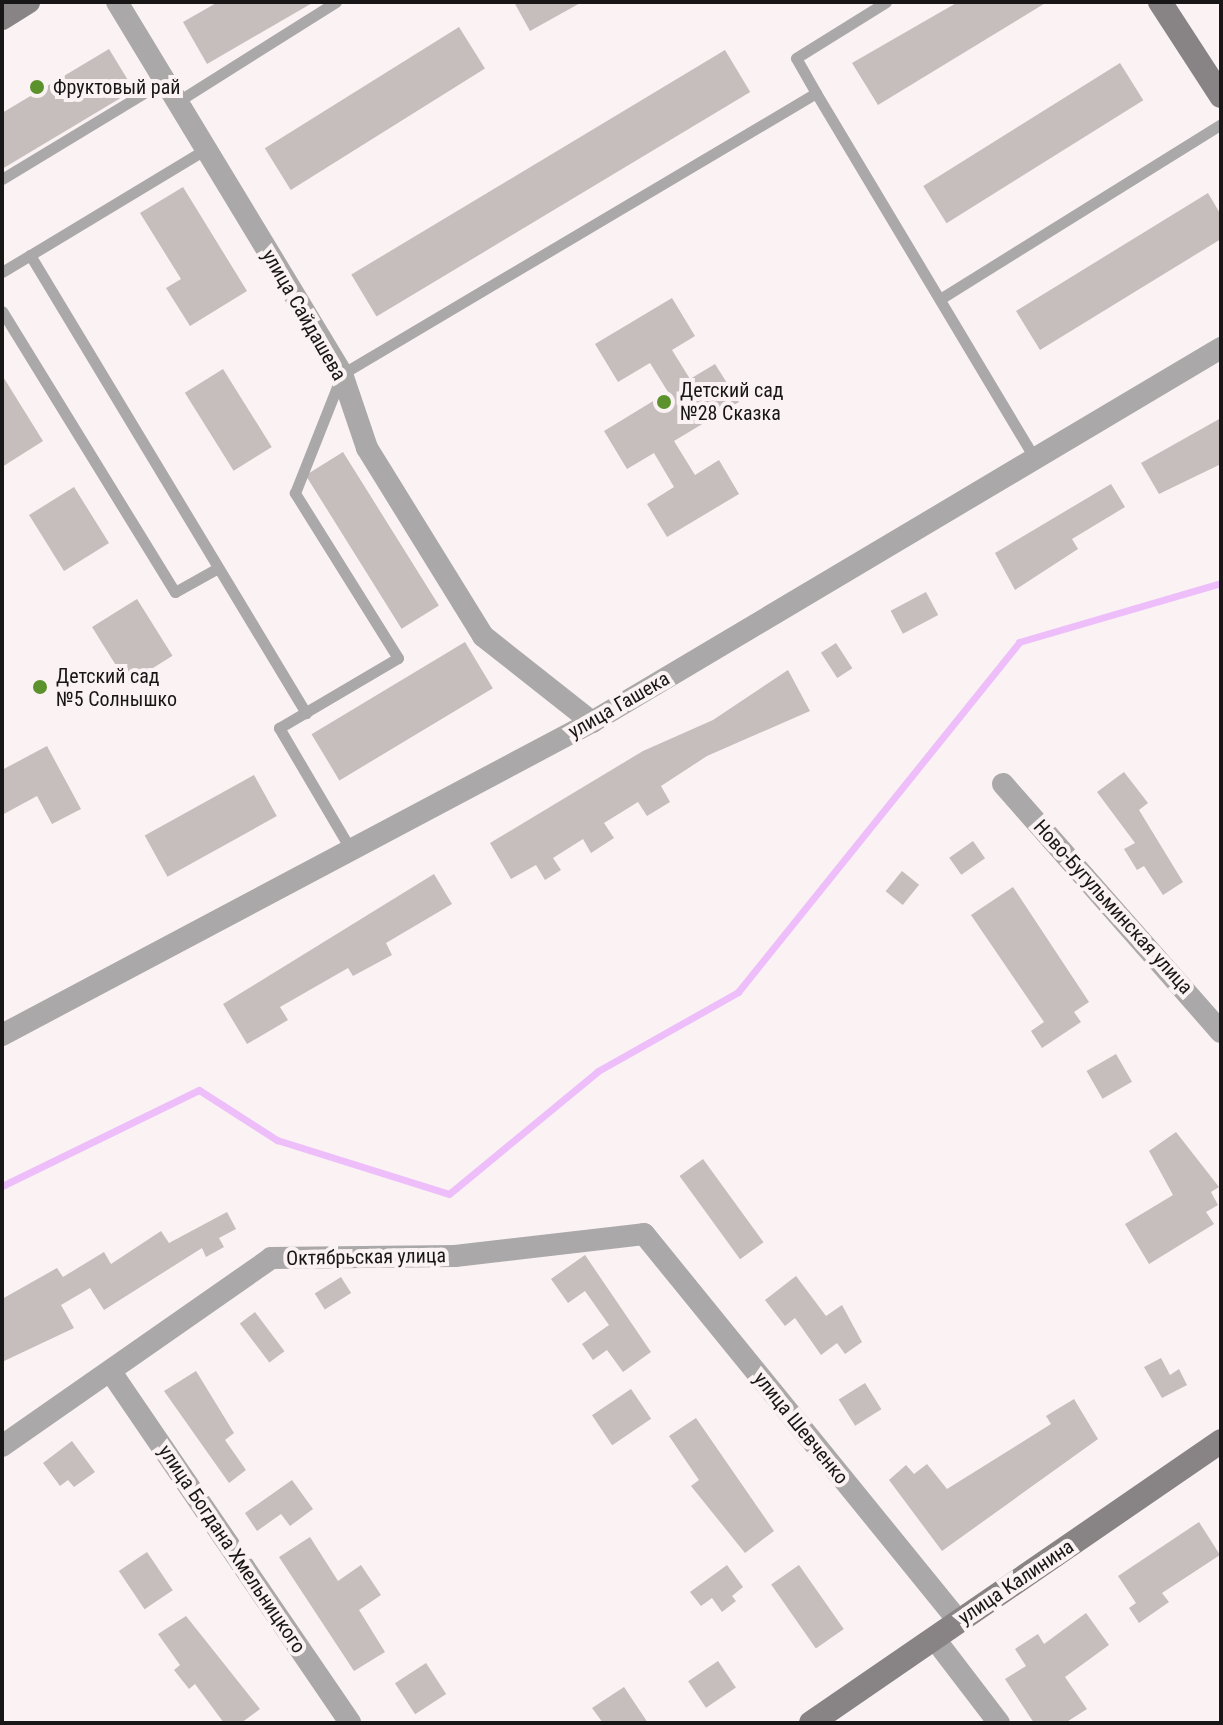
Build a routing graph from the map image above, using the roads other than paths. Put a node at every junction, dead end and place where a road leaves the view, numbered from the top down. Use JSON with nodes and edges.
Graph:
{"nodes":[{"id":1,"x":28,"y":2,"type":"edge"},
{"id":2,"x":117,"y":2,"type":"edge"},
{"id":3,"x":336,"y":2,"type":"edge"},
{"id":4,"x":886,"y":2,"type":"edge"},
{"id":5,"x":1160,"y":2,"type":"edge"},
{"id":6,"x":2,"y":18,"type":"edge"},
{"id":7,"x":164,"y":81,"type":"junction"},
{"id":8,"x":816,"y":93,"type":"junction"},
{"id":9,"x":1221,"y":96,"type":"edge"},
{"id":10,"x":177,"y":102,"type":"junction"},
{"id":11,"x":1221,"y":124,"type":"edge"},
{"id":12,"x":206,"y":149,"type":"junction"},
{"id":13,"x":2,"y":179,"type":"edge"},
{"id":14,"x":30,"y":255,"type":"junction"},
{"id":15,"x":3,"y":270,"type":"edge"},
{"id":16,"x":940,"y":299,"type":"junction"},
{"id":17,"x":2,"y":311,"type":"edge"},
{"id":18,"x":1221,"y":348,"type":"edge"},
{"id":19,"x":342,"y":374,"type":"junction"},
{"id":20,"x":1034,"y":457,"type":"junction"},
{"id":21,"x":218,"y":568,"type":"junction"},
{"id":22,"x":306,"y":713,"type":"junction"},
{"id":23,"x":592,"y":722,"type":"junction"},
{"id":24,"x":1003,"y":784,"type":"dead end"},
{"id":25,"x":351,"y":850,"type":"junction"},
{"id":26,"x":1221,"y":1032,"type":"edge"},
{"id":27,"x":2,"y":1035,"type":"edge"},
{"id":28,"x":644,"y":1234,"type":"joint"},
{"id":29,"x":113,"y":1375,"type":"junction"},
{"id":30,"x":1221,"y":1441,"type":"edge"},
{"id":31,"x":2,"y":1446,"type":"edge"},
{"id":32,"x":958,"y":1621,"type":"junction"},
{"id":33,"x":934,"y":1638,"type":"junction"},
{"id":34,"x":350,"y":1723,"type":"edge"},
{"id":35,"x":811,"y":1723,"type":"edge"},
{"id":36,"x":999,"y":1723,"type":"edge"}],
"edges":[{"from":1,"to":6,"type":"main road"},
{"from":2,"to":7,"type":"street","name":"улица Сайдашева"},
{"from":3,"to":10,"type":"lane"},
{"from":4,"to":8,"type":"lane"},
{"from":5,"to":9,"type":"main road"},
{"from":7,"to":10,"type":"street","name":"улица Сайдашева"},
{"from":7,"to":13,"type":"lane"},
{"from":8,"to":16,"type":"lane"},
{"from":8,"to":19,"type":"lane"},
{"from":10,"to":12,"type":"street","name":"улица Сайдашева"},
{"from":11,"to":16,"type":"lane"},
{"from":12,"to":14,"type":"lane"},
{"from":12,"to":19,"type":"street","name":"улица Сайдашева"},
{"from":14,"to":15,"type":"lane"},
{"from":14,"to":21,"type":"lane"},
{"from":16,"to":20,"type":"lane"},
{"from":17,"to":21,"type":"lane"},
{"from":18,"to":20,"type":"street","name":"улица Гашека"},
{"from":19,"to":22,"type":"lane"},
{"from":19,"to":23,"type":"street","name":"улица Сайдашева"},
{"from":20,"to":23,"type":"street","name":"улица Гашека"},
{"from":21,"to":22,"type":"lane"},
{"from":22,"to":25,"type":"lane"},
{"from":23,"to":25,"type":"street","name":"улица Гашека"},
{"from":24,"to":26,"type":"street","name":"Ново-Бугульминская улица"},
{"from":25,"to":27,"type":"street","name":"улица Гашека"},
{"from":28,"to":29,"type":"street","name":"Октябрьская улица"},
{"from":28,"to":32,"type":"street","name":"улица Шевченко"},
{"from":29,"to":31,"type":"street","name":"Октябрьская улица"},
{"from":29,"to":34,"type":"street","name":"улица Богдана Хмельницкого"},
{"from":30,"to":32,"type":"main road","name":"улица Калинина"},
{"from":32,"to":33,"type":"main road","name":"улица Калинина"},
{"from":33,"to":35,"type":"main road","name":"улица Калинина"},
{"from":33,"to":36,"type":"street"}]}
